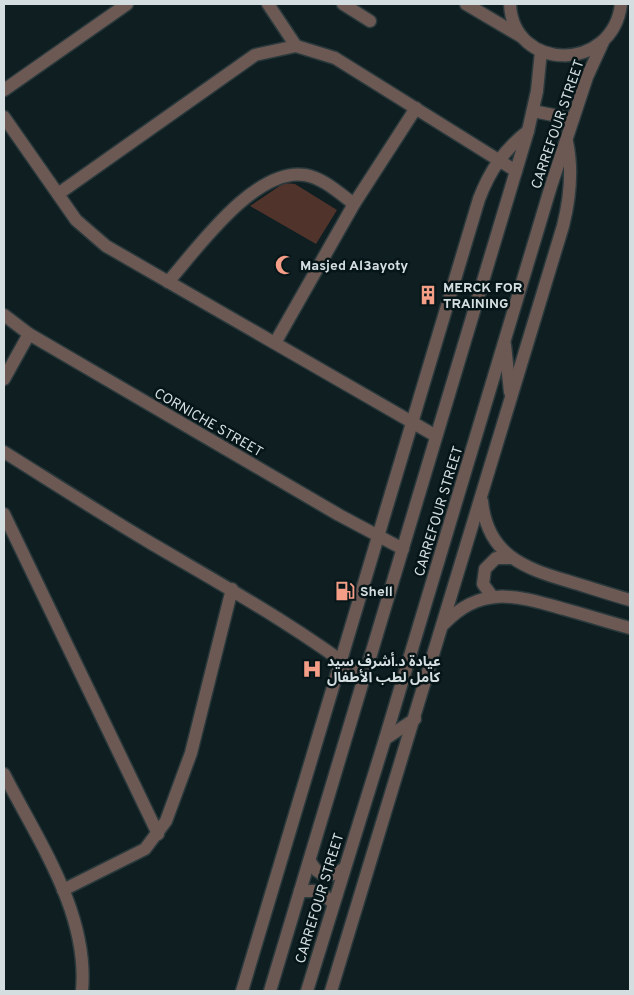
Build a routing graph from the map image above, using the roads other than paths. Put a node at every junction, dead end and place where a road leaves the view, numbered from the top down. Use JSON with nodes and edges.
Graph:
{"nodes":[{"id":1,"x":127,"y":4,"type":"edge"},
{"id":2,"x":268,"y":4,"type":"edge"},
{"id":3,"x":343,"y":4,"type":"edge"},
{"id":4,"x":466,"y":4,"type":"edge"},
{"id":5,"x":510,"y":4,"type":"edge"},
{"id":6,"x":624,"y":9,"type":"edge"},
{"id":7,"x":370,"y":21,"type":"dead end"},
{"id":8,"x":524,"y":38,"type":"junction"},
{"id":9,"x":603,"y":42,"type":"junction"},
{"id":10,"x":296,"y":46,"type":"junction"},
{"id":11,"x":541,"y":51,"type":"junction"},
{"id":12,"x":4,"y":90,"type":"edge"},
{"id":13,"x":416,"y":108,"type":"junction"},
{"id":14,"x":533,"y":111,"type":"junction"},
{"id":15,"x":4,"y":117,"type":"edge"},
{"id":16,"x":573,"y":120,"type":"junction"},
{"id":17,"x":528,"y":131,"type":"junction"},
{"id":18,"x":567,"y":141,"type":"junction"},
{"id":19,"x":499,"y":160,"type":"junction"},
{"id":20,"x":516,"y":170,"type":"junction"},
{"id":21,"x":58,"y":194,"type":"junction"},
{"id":22,"x":354,"y":204,"type":"junction"},
{"id":23,"x":168,"y":282,"type":"junction"},
{"id":24,"x":4,"y":315,"type":"edge"},
{"id":25,"x":30,"y":334,"type":"junction"},
{"id":26,"x":505,"y":339,"type":"junction"},
{"id":27,"x":275,"y":343,"type":"junction"},
{"id":28,"x":4,"y":379,"type":"edge"},
{"id":29,"x":511,"y":400,"type":"junction"},
{"id":30,"x":412,"y":422,"type":"junction"},
{"id":31,"x":436,"y":436,"type":"junction"},
{"id":32,"x":4,"y":452,"type":"edge"},
{"id":33,"x":482,"y":497,"type":"junction"},
{"id":34,"x":4,"y":514,"type":"edge"},
{"id":35,"x":378,"y":536,"type":"junction"},
{"id":36,"x":403,"y":549,"type":"junction"},
{"id":37,"x":511,"y":558,"type":"junction"},
{"id":38,"x":232,"y":590,"type":"junction"},
{"id":39,"x":492,"y":596,"type":"junction"},
{"id":40,"x":630,"y":600,"type":"edge"},
{"id":41,"x":442,"y":625,"type":"junction"},
{"id":42,"x":630,"y":628,"type":"edge"},
{"id":43,"x":342,"y":660,"type":"junction"},
{"id":44,"x":364,"y":678,"type":"junction"},
{"id":45,"x":415,"y":720,"type":"junction"},
{"id":46,"x":385,"y":739,"type":"junction"},
{"id":47,"x":4,"y":774,"type":"edge"},
{"id":48,"x":158,"y":834,"type":"junction"},
{"id":49,"x":310,"y":861,"type":"junction"},
{"id":50,"x":343,"y":869,"type":"junction"},
{"id":51,"x":64,"y":890,"type":"junction"},
{"id":52,"x":300,"y":891,"type":"junction"},
{"id":53,"x":333,"y":903,"type":"junction"},
{"id":54,"x":82,"y":991,"type":"edge"},
{"id":55,"x":242,"y":991,"type":"edge"},
{"id":56,"x":270,"y":991,"type":"edge"},
{"id":57,"x":307,"y":991,"type":"edge"},
{"id":58,"x":331,"y":991,"type":"edge"}],
"edges":[{"from":1,"to":12,"type":"street"},
{"from":2,"to":10,"type":"street"},
{"from":3,"to":7,"type":"street"},
{"from":4,"to":8,"type":"street"},
{"from":5,"to":8,"type":"street"},
{"from":6,"to":9,"type":"street","name":"CARREFOUR STREET"},
{"from":8,"to":11,"type":"street"},
{"from":9,"to":11,"type":"street"},
{"from":9,"to":16,"type":"street","name":"CARREFOUR STREET"},
{"from":10,"to":13,"type":"street"},
{"from":10,"to":21,"type":"street"},
{"from":11,"to":14,"type":"street","name":"CARREFOUR STREET"},
{"from":13,"to":19,"type":"street"},
{"from":13,"to":22,"type":"street"},
{"from":14,"to":16,"type":"street"},
{"from":14,"to":17,"type":"street","name":"CARREFOUR STREET"},
{"from":15,"to":21,"type":"street"},
{"from":16,"to":18,"type":"street","name":"CARREFOUR STREET"},
{"from":17,"to":19,"type":"street"},
{"from":17,"to":20,"type":"street","name":"CARREFOUR STREET"},
{"from":18,"to":26,"type":"street","name":"CARREFOUR STREET"},
{"from":18,"to":29,"type":"street"},
{"from":19,"to":20,"type":"street"},
{"from":19,"to":30,"type":"street"},
{"from":20,"to":31,"type":"street","name":"CARREFOUR STREET"},
{"from":21,"to":23,"type":"street"},
{"from":22,"to":23,"type":"street"},
{"from":22,"to":27,"type":"street"},
{"from":23,"to":27,"type":"street"},
{"from":24,"to":25,"type":"street","name":"CORNICHE STREET"},
{"from":25,"to":28,"type":"street"},
{"from":25,"to":35,"type":"street","name":"CORNICHE STREET"},
{"from":26,"to":29,"type":"street"},
{"from":26,"to":46,"type":"street","name":"CARREFOUR STREET"},
{"from":27,"to":30,"type":"street"},
{"from":29,"to":33,"type":"street"},
{"from":30,"to":31,"type":"street"},
{"from":30,"to":35,"type":"street"},
{"from":31,"to":36,"type":"street","name":"CARREFOUR STREET"},
{"from":32,"to":38,"type":"street"},
{"from":33,"to":37,"type":"street"},
{"from":33,"to":41,"type":"street"},
{"from":34,"to":48,"type":"street"},
{"from":35,"to":36,"type":"street","name":"CORNICHE STREET"},
{"from":35,"to":43,"type":"street"},
{"from":36,"to":44,"type":"street","name":"CARREFOUR STREET"},
{"from":37,"to":39,"type":"street"},
{"from":37,"to":40,"type":"street"},
{"from":38,"to":43,"type":"street"},
{"from":38,"to":48,"type":"street"},
{"from":39,"to":41,"type":"street"},
{"from":39,"to":42,"type":"street"},
{"from":41,"to":45,"type":"street"},
{"from":43,"to":44,"type":"street"},
{"from":43,"to":55,"type":"street"},
{"from":44,"to":49,"type":"street","name":"CARREFOUR STREET"},
{"from":45,"to":46,"type":"street"},
{"from":45,"to":58,"type":"street"},
{"from":46,"to":50,"type":"street","name":"CARREFOUR STREET"},
{"from":47,"to":51,"type":"street"},
{"from":48,"to":51,"type":"street"},
{"from":49,"to":50,"type":"street"},
{"from":49,"to":52,"type":"street","name":"CARREFOUR STREET"},
{"from":50,"to":53,"type":"street","name":"CARREFOUR STREET"},
{"from":51,"to":54,"type":"street"},
{"from":52,"to":53,"type":"street"},
{"from":52,"to":56,"type":"street","name":"CARREFOUR STREET"},
{"from":53,"to":57,"type":"street","name":"CARREFOUR STREET"}]}
